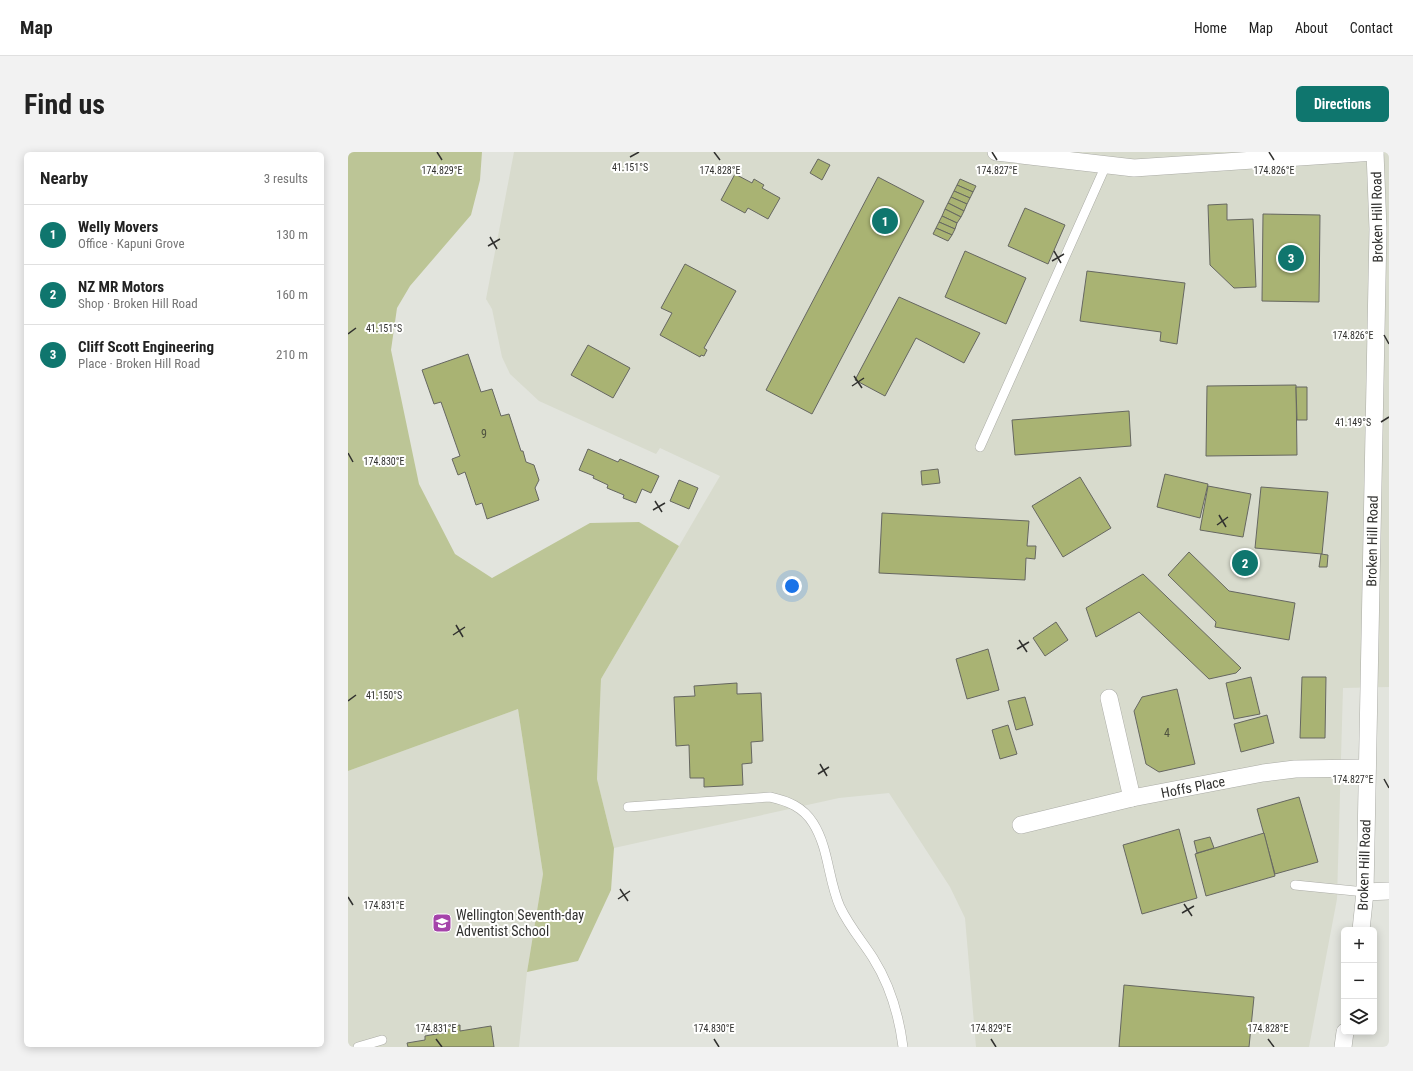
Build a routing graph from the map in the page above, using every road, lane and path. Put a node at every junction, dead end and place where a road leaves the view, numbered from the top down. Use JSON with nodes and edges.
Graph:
{"nodes":[{"id":1,"x":996,"y":152,"type":"edge"},
{"id":2,"x":1375,"y":152,"type":"edge"},
{"id":3,"x":1106,"y":165,"type":"junction"},
{"id":4,"x":980,"y":447,"type":"dead end"},
{"id":5,"x":1109,"y":698,"type":"dead end"},
{"id":6,"x":1367,"y":768,"type":"junction"},
{"id":7,"x":1132,"y":798,"type":"junction"},
{"id":8,"x":628,"y":807,"type":"dead end"},
{"id":9,"x":1021,"y":825,"type":"dead end"},
{"id":10,"x":1295,"y":885,"type":"dead end"},
{"id":11,"x":1389,"y":891,"type":"edge"},
{"id":12,"x":1365,"y":892,"type":"junction"},
{"id":13,"x":1361,"y":927,"type":"edge"},
{"id":14,"x":1345,"y":1035,"type":"edge"},
{"id":15,"x":382,"y":1040,"type":"dead end"},
{"id":16,"x":358,"y":1047,"type":"edge"},
{"id":17,"x":903,"y":1047,"type":"edge"},
{"id":18,"x":1343,"y":1047,"type":"edge"}],
"edges":[{"from":1,"to":3,"type":"street"},
{"from":2,"to":3,"type":"street"},
{"from":2,"to":6,"type":"street","name":"Broken Hill Road"},
{"from":3,"to":4,"type":"lane"},
{"from":5,"to":7,"type":"street"},
{"from":6,"to":7,"type":"street","name":"Hoffs Place"},
{"from":6,"to":12,"type":"street","name":"Broken Hill Road"},
{"from":7,"to":9,"type":"street","name":"Hoffs Place"},
{"from":8,"to":17,"type":"lane"},
{"from":10,"to":12,"type":"lane"},
{"from":11,"to":12,"type":"street"},
{"from":12,"to":13,"type":"street","name":"Broken Hill Road"},
{"from":14,"to":18,"type":"street"},
{"from":15,"to":16,"type":"lane"}]}
